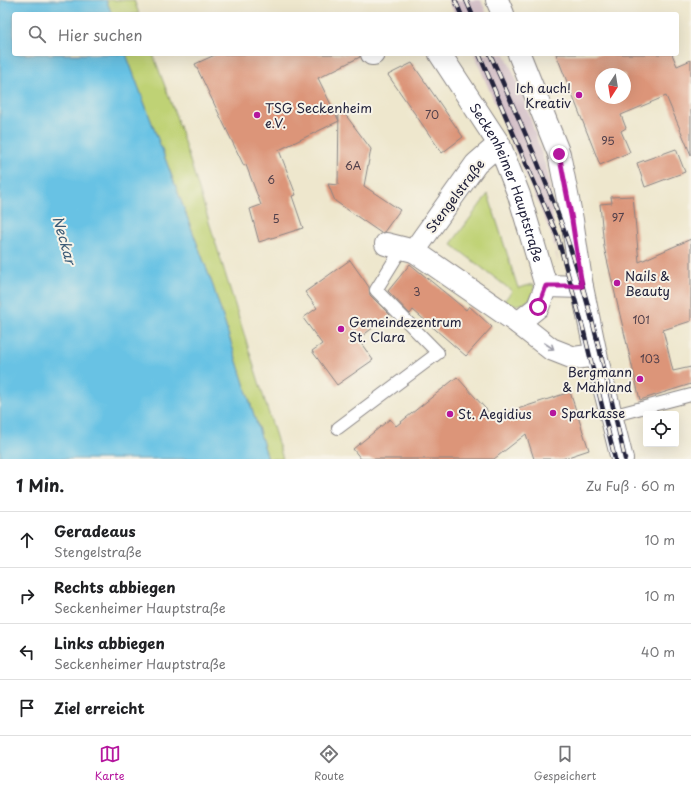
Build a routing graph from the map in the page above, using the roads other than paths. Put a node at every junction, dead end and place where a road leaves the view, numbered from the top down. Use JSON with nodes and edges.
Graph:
{"nodes":[{"id":1,"x":497,"y":0,"type":"edge"},
{"id":2,"x":501,"y":12,"type":"edge"},
{"id":3,"x":441,"y":56,"type":"edge"},
{"id":4,"x":520,"y":56,"type":"edge"},
{"id":5,"x":499,"y":144,"type":"junction"},
{"id":6,"x":401,"y":248,"type":"junction"},
{"id":7,"x":546,"y":286,"type":"junction"},
{"id":8,"x":582,"y":286,"type":"junction"},
{"id":9,"x":518,"y":323,"type":"junction"},
{"id":10,"x":596,"y":355,"type":"junction"},
{"id":11,"x":691,"y":395,"type":"edge"},
{"id":12,"x":611,"y":416,"type":"junction"},
{"id":13,"x":338,"y":428,"type":"dead end"},
{"id":14,"x":622,"y":459,"type":"edge"}],
"edges":[{"from":1,"to":2,"type":"street"},
{"from":3,"to":5,"type":"street","name":"Seckenheimer Hauptstraße"},
{"from":4,"to":8,"type":"street"},
{"from":5,"to":6,"type":"street","name":"Stengelstraße"},
{"from":5,"to":7,"type":"street","name":"Seckenheimer Hauptstraße"},
{"from":6,"to":9,"type":"street"},
{"from":6,"to":13,"type":"lane"},
{"from":7,"to":8,"type":"street"},
{"from":7,"to":9,"type":"street"},
{"from":8,"to":10,"type":"street"},
{"from":9,"to":10,"type":"street","one_way":true},
{"from":10,"to":12,"type":"street"},
{"from":11,"to":12,"type":"lane"},
{"from":12,"to":14,"type":"street"}]}
